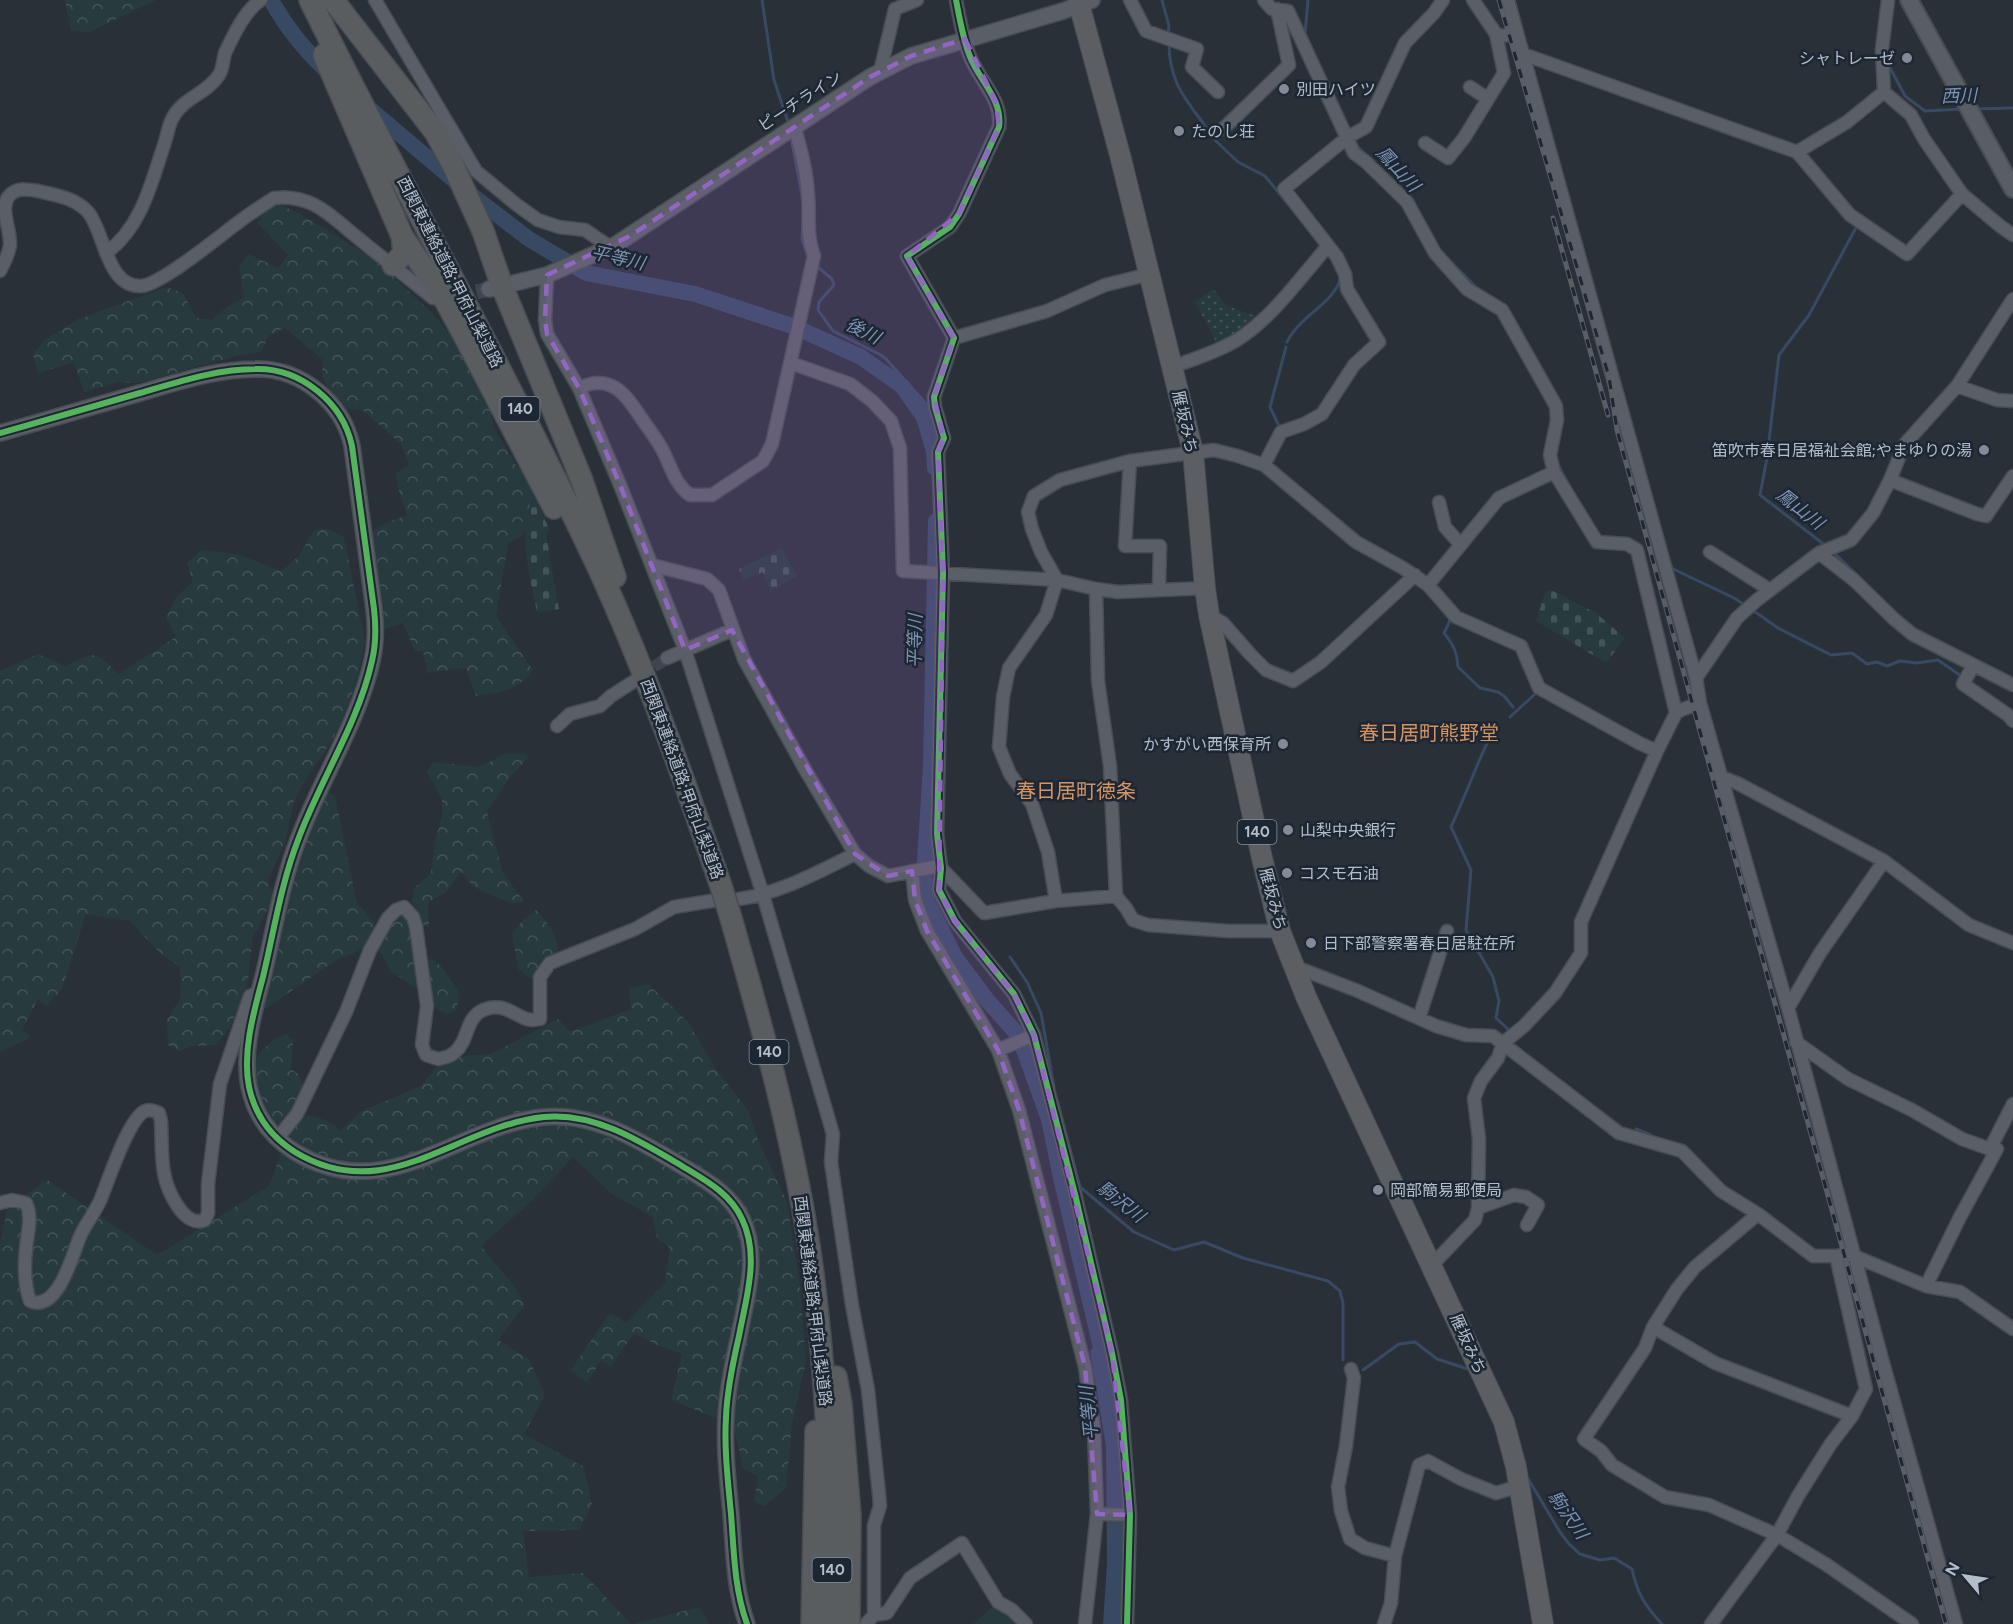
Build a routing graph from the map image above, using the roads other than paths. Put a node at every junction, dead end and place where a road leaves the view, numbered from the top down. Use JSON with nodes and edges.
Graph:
{"nodes":[{"id":1,"x":302,"y":0,"type":"edge"},
{"id":2,"x":310,"y":0,"type":"edge"},
{"id":3,"x":333,"y":0,"type":"edge"},
{"id":4,"x":375,"y":0,"type":"edge"},
{"id":5,"x":917,"y":0,"type":"edge"},
{"id":6,"x":956,"y":0,"type":"edge"},
{"id":7,"x":1130,"y":0,"type":"edge"},
{"id":8,"x":1264,"y":0,"type":"edge"},
{"id":9,"x":1443,"y":0,"type":"edge"},
{"id":10,"x":1473,"y":0,"type":"edge"},
{"id":11,"x":1508,"y":0,"type":"edge"},
{"id":12,"x":1888,"y":0,"type":"edge"},
{"id":13,"x":1908,"y":0,"type":"edge"},
{"id":14,"x":1083,"y":2,"type":"edge"},
{"id":15,"x":256,"y":3,"type":"edge"},
{"id":16,"x":1277,"y":9,"type":"junction"},
{"id":17,"x":1517,"y":33,"type":"junction"},
{"id":18,"x":1496,"y":34,"type":"junction"},
{"id":19,"x":965,"y":39,"type":"junction"},
{"id":20,"x":1523,"y":54,"type":"junction"},
{"id":21,"x":880,"y":72,"type":"junction"},
{"id":22,"x":1470,"y":87,"type":"dead end"},
{"id":23,"x":1218,"y":92,"type":"dead end"},
{"id":24,"x":1884,"y":92,"type":"junction"},
{"id":25,"x":1488,"y":99,"type":"junction"},
{"id":26,"x":794,"y":126,"type":"junction"},
{"id":27,"x":1223,"y":129,"type":"dead end"},
{"id":28,"x":1348,"y":137,"type":"junction"},
{"id":29,"x":1425,"y":143,"type":"dead end"},
{"id":30,"x":1797,"y":152,"type":"junction"},
{"id":31,"x":2013,"y":189,"type":"edge"},
{"id":32,"x":1962,"y":194,"type":"junction"},
{"id":33,"x":2013,"y":235,"type":"edge"},
{"id":34,"x":402,"y":236,"type":"junction"},
{"id":35,"x":1328,"y":246,"type":"junction"},
{"id":36,"x":610,"y":247,"type":"junction"},
{"id":37,"x":106,"y":253,"type":"junction"},
{"id":38,"x":393,"y":265,"type":"junction"},
{"id":39,"x":0,"y":271,"type":"edge"},
{"id":40,"x":1150,"y":274,"type":"junction"},
{"id":41,"x":547,"y":275,"type":"junction"},
{"id":42,"x":496,"y":287,"type":"junction"},
{"id":43,"x":448,"y":299,"type":"junction"},
{"id":44,"x":2013,"y":299,"type":"edge"},
{"id":45,"x":954,"y":338,"type":"junction"},
{"id":46,"x":792,"y":358,"type":"junction"},
{"id":47,"x":1172,"y":367,"type":"junction"},
{"id":48,"x":1957,"y":386,"type":"junction"},
{"id":49,"x":579,"y":388,"type":"junction"},
{"id":50,"x":2013,"y":401,"type":"edge"},
{"id":51,"x":0,"y":433,"type":"edge"},
{"id":52,"x":1193,"y":452,"type":"junction"},
{"id":53,"x":1130,"y":460,"type":"junction"},
{"id":54,"x":1264,"y":465,"type":"junction"},
{"id":55,"x":1554,"y":472,"type":"junction"},
{"id":56,"x":2013,"y":476,"type":"edge"},
{"id":57,"x":1890,"y":480,"type":"junction"},
{"id":58,"x":2013,"y":497,"type":"edge"},
{"id":59,"x":1999,"y":498,"type":"junction"},
{"id":60,"x":1439,"y":502,"type":"dead end"},
{"id":61,"x":1461,"y":545,"type":"junction"},
{"id":62,"x":1710,"y":552,"type":"dead end"},
{"id":63,"x":1819,"y":553,"type":"junction"},
{"id":64,"x":652,"y":565,"type":"junction"},
{"id":65,"x":943,"y":573,"type":"junction"},
{"id":66,"x":1415,"y":575,"type":"junction"},
{"id":67,"x":1057,"y":580,"type":"junction"},
{"id":68,"x":1428,"y":585,"type":"junction"},
{"id":69,"x":1159,"y":588,"type":"junction"},
{"id":70,"x":1204,"y":588,"type":"junction"},
{"id":71,"x":1096,"y":589,"type":"junction"},
{"id":72,"x":1770,"y":590,"type":"junction"},
{"id":73,"x":1209,"y":615,"type":"junction"},
{"id":74,"x":732,"y":630,"type":"junction"},
{"id":75,"x":685,"y":650,"type":"junction"},
{"id":76,"x":667,"y":658,"type":"tunnel mouth"},
{"id":77,"x":1969,"y":673,"type":"junction"},
{"id":78,"x":639,"y":674,"type":"junction"},
{"id":79,"x":1696,"y":678,"type":"junction"},
{"id":80,"x":2013,"y":685,"type":"edge"},
{"id":81,"x":1700,"y":703,"type":"junction"},
{"id":82,"x":1679,"y":712,"type":"junction"},
{"id":83,"x":2013,"y":721,"type":"edge"},
{"id":84,"x":557,"y":726,"type":"dead end"},
{"id":85,"x":665,"y":726,"type":"junction"},
{"id":86,"x":1657,"y":751,"type":"junction"},
{"id":87,"x":1721,"y":777,"type":"junction"},
{"id":88,"x":855,"y":854,"type":"junction"},
{"id":89,"x":1884,"y":861,"type":"junction"},
{"id":90,"x":937,"y":867,"type":"junction"},
{"id":91,"x":912,"y":872,"type":"junction"},
{"id":92,"x":763,"y":895,"type":"junction"},
{"id":93,"x":1116,"y":897,"type":"junction"},
{"id":94,"x":727,"y":900,"type":"junction"},
{"id":95,"x":1056,"y":901,"type":"junction"},
{"id":96,"x":1280,"y":931,"type":"junction"},
{"id":97,"x":1447,"y":931,"type":"dead end"},
{"id":98,"x":2013,"y":942,"type":"edge"},
{"id":99,"x":1293,"y":966,"type":"junction"},
{"id":100,"x":259,"y":992,"type":"junction"},
{"id":101,"x":1788,"y":1008,"type":"junction"},
{"id":102,"x":1419,"y":1018,"type":"junction"},
{"id":103,"x":1034,"y":1035,"type":"junction"},
{"id":104,"x":1796,"y":1042,"type":"junction"},
{"id":105,"x":1503,"y":1043,"type":"junction"},
{"id":106,"x":998,"y":1050,"type":"junction"},
{"id":107,"x":2013,"y":1104,"type":"edge"},
{"id":108,"x":277,"y":1139,"type":"junction"},
{"id":109,"x":1990,"y":1149,"type":"junction"},
{"id":110,"x":800,"y":1191,"type":"junction"},
{"id":111,"x":0,"y":1203,"type":"edge"},
{"id":112,"x":1478,"y":1208,"type":"junction"},
{"id":113,"x":1758,"y":1214,"type":"junction"},
{"id":114,"x":1527,"y":1225,"type":"dead end"},
{"id":115,"x":1836,"y":1256,"type":"junction"},
{"id":116,"x":1854,"y":1256,"type":"junction"},
{"id":117,"x":1432,"y":1265,"type":"junction"},
{"id":118,"x":1926,"y":1286,"type":"junction"},
{"id":119,"x":1653,"y":1327,"type":"junction"},
{"id":120,"x":2013,"y":1329,"type":"edge"},
{"id":121,"x":1351,"y":1369,"type":"dead end"},
{"id":122,"x":1852,"y":1416,"type":"junction"},
{"id":123,"x":1520,"y":1486,"type":"junction"},
{"id":124,"x":1097,"y":1514,"type":"junction"},
{"id":125,"x":1130,"y":1515,"type":"junction"},
{"id":126,"x":832,"y":1517,"type":"junction"},
{"id":127,"x":1777,"y":1535,"type":"junction"},
{"id":128,"x":1395,"y":1556,"type":"junction"},
{"id":129,"x":870,"y":1620,"type":"edge"},
{"id":130,"x":747,"y":1624,"type":"edge"},
{"id":131,"x":812,"y":1624,"type":"edge"},
{"id":132,"x":832,"y":1624,"type":"edge"},
{"id":133,"x":849,"y":1624,"type":"edge"},
{"id":134,"x":1026,"y":1624,"type":"edge"},
{"id":135,"x":1085,"y":1624,"type":"edge"},
{"id":136,"x":1127,"y":1624,"type":"edge"},
{"id":137,"x":1384,"y":1624,"type":"edge"},
{"id":138,"x":1544,"y":1624,"type":"edge"},
{"id":139,"x":1711,"y":1624,"type":"edge"},
{"id":140,"x":1912,"y":1624,"type":"edge"},
{"id":141,"x":1956,"y":1624,"type":"edge"}],
"edges":[{"from":1,"to":34,"type":"highway"},
{"from":2,"to":78,"type":"highway","name":"西関東連絡道路;甲府山梨道路","number":"140"},
{"from":3,"to":42,"type":"highway"},
{"from":4,"to":36,"type":"street"},
{"from":5,"to":21,"type":"street"},
{"from":6,"to":19,"type":"street"},
{"from":7,"to":23,"type":"street"},
{"from":8,"to":16,"type":"street"},
{"from":9,"to":28,"type":"street"},
{"from":10,"to":18,"type":"street"},
{"from":11,"to":17,"type":"street"},
{"from":12,"to":24,"type":"street"},
{"from":13,"to":31,"type":"main road"},
{"from":14,"to":19,"type":"street","name":"ピーチライン"},
{"from":14,"to":40,"type":"highway","name":"雁坂みち","number":"140"},
{"from":15,"to":37,"type":"street"},
{"from":16,"to":27,"type":"street"},
{"from":16,"to":28,"type":"street"},
{"from":17,"to":18,"type":"street"},
{"from":17,"to":20,"type":"street"},
{"from":18,"to":25,"type":"street"},
{"from":19,"to":21,"type":"street","name":"ピーチライン"},
{"from":19,"to":45,"type":"street"},
{"from":20,"to":30,"type":"street"},
{"from":20,"to":79,"type":"street"},
{"from":21,"to":26,"type":"street","name":"ピーチライン"},
{"from":22,"to":25,"type":"street"},
{"from":24,"to":30,"type":"street"},
{"from":24,"to":32,"type":"street"},
{"from":25,"to":29,"type":"street"},
{"from":26,"to":36,"type":"street","name":"ピーチライン"},
{"from":26,"to":46,"type":"street"},
{"from":28,"to":35,"type":"street"},
{"from":28,"to":55,"type":"street"},
{"from":30,"to":32,"type":"street"},
{"from":32,"to":33,"type":"street"},
{"from":34,"to":38,"type":"highway"},
{"from":34,"to":43,"type":"highway"},
{"from":35,"to":47,"type":"street"},
{"from":35,"to":54,"type":"street"},
{"from":36,"to":41,"type":"street","name":"ピーチライン"},
{"from":37,"to":38,"type":"street"},
{"from":37,"to":39,"type":"street"},
{"from":38,"to":43,"type":"street"},
{"from":40,"to":45,"type":"street"},
{"from":40,"to":47,"type":"highway","name":"雁坂みち","number":"140"},
{"from":41,"to":42,"type":"street","name":"ピーチライン"},
{"from":41,"to":49,"type":"street"},
{"from":42,"to":85,"type":"highway"},
{"from":43,"to":78,"type":"highway"},
{"from":44,"to":48,"type":"street"},
{"from":45,"to":65,"type":"street"},
{"from":46,"to":49,"type":"street"},
{"from":46,"to":65,"type":"street"},
{"from":47,"to":52,"type":"highway","name":"雁坂みち","number":"140"},
{"from":48,"to":50,"type":"street"},
{"from":48,"to":57,"type":"street"},
{"from":49,"to":64,"type":"street"},
{"from":51,"to":100,"type":"street"},
{"from":52,"to":53,"type":"street"},
{"from":52,"to":54,"type":"street"},
{"from":52,"to":70,"type":"highway","name":"雁坂みち","number":"140"},
{"from":53,"to":67,"type":"street"},
{"from":53,"to":69,"type":"street"},
{"from":54,"to":66,"type":"street"},
{"from":55,"to":61,"type":"street"},
{"from":55,"to":82,"type":"street"},
{"from":56,"to":59,"type":"street"},
{"from":57,"to":59,"type":"street"},
{"from":57,"to":63,"type":"street"},
{"from":58,"to":59,"type":"street"},
{"from":60,"to":61,"type":"street"},
{"from":61,"to":68,"type":"street"},
{"from":62,"to":72,"type":"street"},
{"from":63,"to":72,"type":"street"},
{"from":63,"to":77,"type":"street"},
{"from":64,"to":74,"type":"street"},
{"from":64,"to":75,"type":"street"},
{"from":65,"to":67,"type":"street"},
{"from":65,"to":90,"type":"street"},
{"from":66,"to":68,"type":"street"},
{"from":66,"to":73,"type":"street"},
{"from":67,"to":71,"type":"street"},
{"from":67,"to":95,"type":"street"},
{"from":68,"to":86,"type":"street"},
{"from":69,"to":70,"type":"street"},
{"from":69,"to":71,"type":"street"},
{"from":70,"to":73,"type":"highway","name":"雁坂みち","number":"140"},
{"from":71,"to":93,"type":"street"},
{"from":72,"to":79,"type":"street"},
{"from":73,"to":96,"type":"highway","name":"雁坂みち","number":"140"},
{"from":74,"to":75,"type":"street"},
{"from":74,"to":88,"type":"street"},
{"from":75,"to":76,"type":"street"},
{"from":75,"to":92,"type":"street"},
{"from":77,"to":80,"type":"street"},
{"from":77,"to":83,"type":"street"},
{"from":78,"to":84,"type":"street"},
{"from":78,"to":85,"type":"highway","name":"西関東連絡道路;甲府山梨道路","number":"140"},
{"from":79,"to":81,"type":"street"},
{"from":81,"to":82,"type":"street"},
{"from":81,"to":87,"type":"street"},
{"from":82,"to":86,"type":"street"},
{"from":85,"to":94,"type":"highway","name":"西関東連絡道路;甲府山梨道路","number":"140"},
{"from":86,"to":105,"type":"street"},
{"from":87,"to":89,"type":"street"},
{"from":87,"to":101,"type":"street"},
{"from":88,"to":91,"type":"street"},
{"from":88,"to":92,"type":"street"},
{"from":89,"to":98,"type":"street"},
{"from":89,"to":101,"type":"street"},
{"from":90,"to":91,"type":"street"},
{"from":90,"to":95,"type":"street"},
{"from":90,"to":103,"type":"street"},
{"from":91,"to":106,"type":"street"},
{"from":92,"to":94,"type":"street"},
{"from":92,"to":129,"type":"street"},
{"from":93,"to":95,"type":"street"},
{"from":93,"to":96,"type":"street"},
{"from":94,"to":108,"type":"street"},
{"from":94,"to":110,"type":"highway","name":"西関東連絡道路;甲府山梨道路","number":"140"},
{"from":96,"to":99,"type":"highway","name":"雁坂みち","number":"140"},
{"from":97,"to":102,"type":"street"},
{"from":99,"to":102,"type":"street"},
{"from":99,"to":117,"type":"highway","name":"雁坂みち","number":"140"},
{"from":100,"to":108,"type":"street"},
{"from":100,"to":111,"type":"street"},
{"from":101,"to":104,"type":"street"},
{"from":102,"to":105,"type":"street"},
{"from":103,"to":106,"type":"street"},
{"from":103,"to":125,"type":"street"},
{"from":104,"to":109,"type":"street"},
{"from":104,"to":116,"type":"street"},
{"from":105,"to":112,"type":"street"},
{"from":105,"to":113,"type":"street"},
{"from":106,"to":124,"type":"street"},
{"from":107,"to":109,"type":"street"},
{"from":108,"to":130,"type":"street"},
{"from":109,"to":118,"type":"street"},
{"from":110,"to":126,"type":"highway","name":"西関東連絡道路;甲府山梨道路","number":"140"},
{"from":110,"to":126,"type":"highway"},
{"from":112,"to":114,"type":"street"},
{"from":112,"to":117,"type":"street"},
{"from":113,"to":115,"type":"street"},
{"from":113,"to":119,"type":"street"},
{"from":115,"to":116,"type":"street"},
{"from":115,"to":122,"type":"street"},
{"from":116,"to":118,"type":"street"},
{"from":116,"to":141,"type":"street"},
{"from":117,"to":123,"type":"highway","name":"雁坂みち","number":"140"},
{"from":118,"to":120,"type":"street"},
{"from":119,"to":122,"type":"street"},
{"from":119,"to":127,"type":"street"},
{"from":121,"to":128,"type":"street"},
{"from":122,"to":127,"type":"street"},
{"from":123,"to":128,"type":"street"},
{"from":123,"to":138,"type":"highway","name":"雁坂みち","number":"140"},
{"from":124,"to":125,"type":"street"},
{"from":124,"to":135,"type":"street"},
{"from":125,"to":136,"type":"street"},
{"from":126,"to":131,"type":"highway"},
{"from":126,"to":132,"type":"highway","name":"西関東連絡道路;甲府山梨道路","number":"140"},
{"from":126,"to":133,"type":"highway"},
{"from":127,"to":139,"type":"street"},
{"from":127,"to":140,"type":"street"},
{"from":128,"to":137,"type":"street"},
{"from":129,"to":134,"type":"street"}]}
